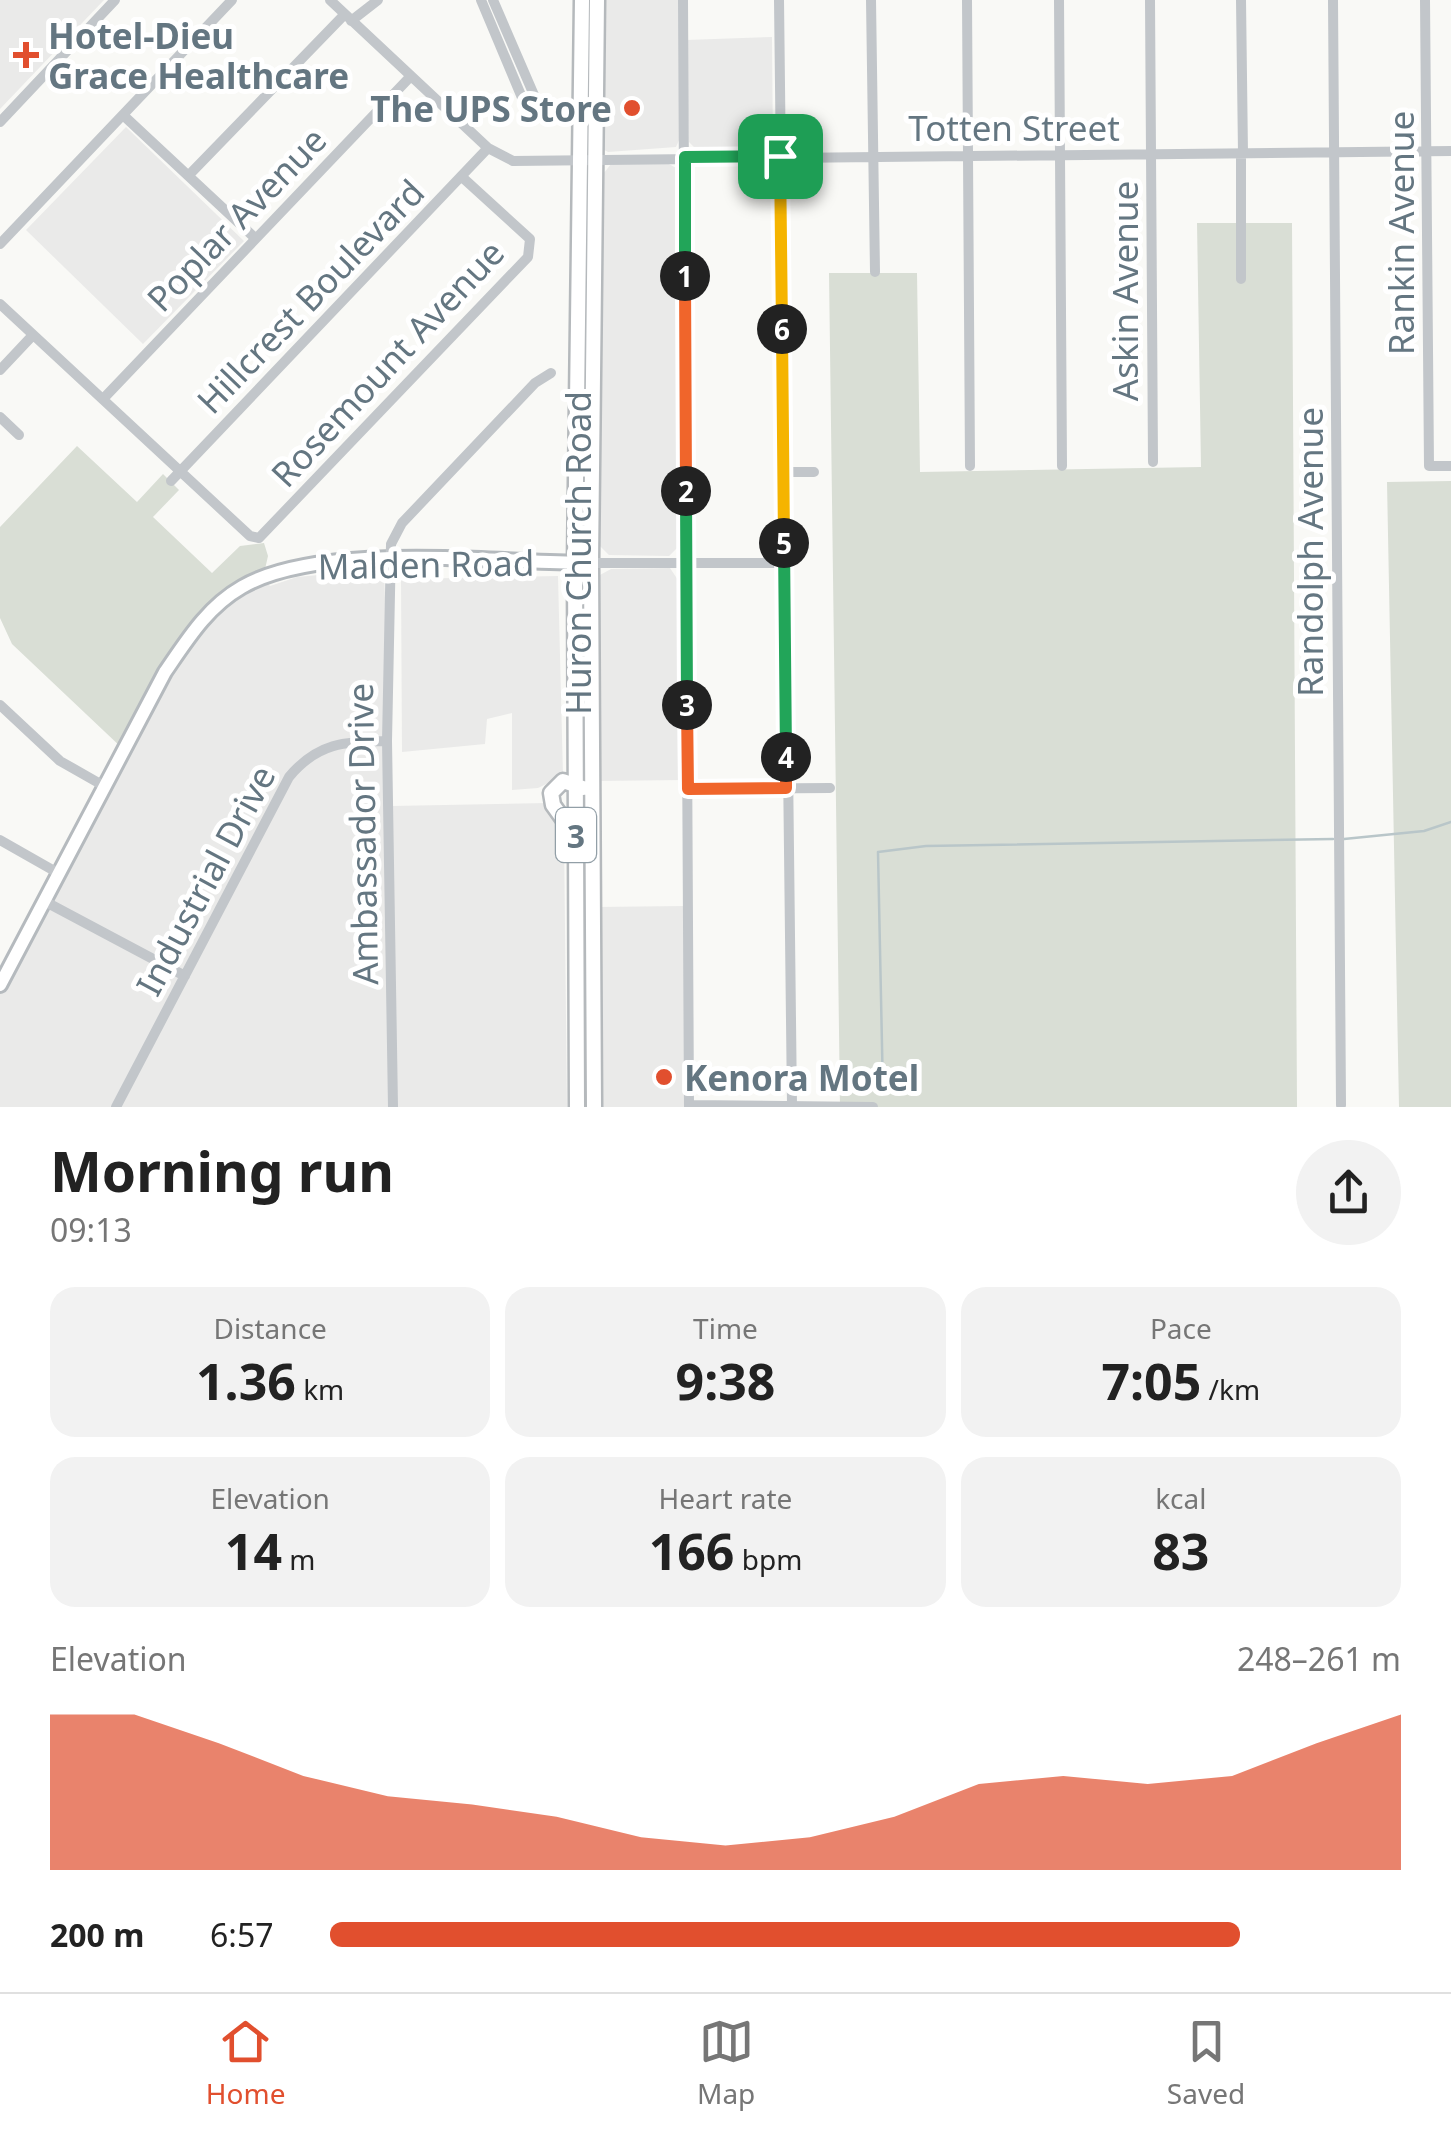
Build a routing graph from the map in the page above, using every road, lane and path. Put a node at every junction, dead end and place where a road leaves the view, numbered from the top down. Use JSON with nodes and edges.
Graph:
{"nodes":[{"id":1,"x":116,"y":0,"type":"edge"},
{"id":2,"x":232,"y":0,"type":"edge"},
{"id":3,"x":330,"y":0,"type":"edge"},
{"id":4,"x":378,"y":0,"type":"edge"},
{"id":5,"x":482,"y":0,"type":"edge"},
{"id":6,"x":493,"y":0,"type":"edge"},
{"id":7,"x":582,"y":0,"type":"edge"},
{"id":8,"x":598,"y":0,"type":"edge"},
{"id":9,"x":683,"y":0,"type":"edge"},
{"id":10,"x":779,"y":0,"type":"edge"},
{"id":11,"x":871,"y":0,"type":"edge"},
{"id":12,"x":966,"y":0,"type":"edge"},
{"id":13,"x":1059,"y":0,"type":"edge"},
{"id":14,"x":1150,"y":0,"type":"edge"},
{"id":15,"x":1242,"y":0,"type":"edge"},
{"id":16,"x":1333,"y":0,"type":"edge"},
{"id":17,"x":1425,"y":0,"type":"edge"},
{"id":18,"x":348,"y":17,"type":"junction"},
{"id":19,"x":410,"y":77,"type":"junction"},
{"id":20,"x":123,"y":114,"type":"junction"},
{"id":21,"x":0,"y":122,"type":"edge"},
{"id":22,"x":488,"y":148,"type":"junction"},
{"id":23,"x":1426,"y":151,"type":"junction"},
{"id":24,"x":1451,"y":151,"type":"edge"},
{"id":25,"x":1334,"y":152,"type":"junction"},
{"id":26,"x":1242,"y":153,"type":"junction"},
{"id":27,"x":1060,"y":154,"type":"junction"},
{"id":28,"x":1151,"y":154,"type":"junction"},
{"id":29,"x":968,"y":155,"type":"junction"},
{"id":30,"x":780,"y":156,"type":"junction"},
{"id":31,"x":873,"y":156,"type":"junction"},
{"id":32,"x":685,"y":157,"type":"junction"},
{"id":33,"x":586,"y":158,"type":"junction"},
{"id":34,"x":189,"y":175,"type":"junction"},
{"id":35,"x":462,"y":177,"type":"junction"},
{"id":36,"x":256,"y":238,"type":"junction"},
{"id":37,"x":0,"y":244,"type":"edge"},
{"id":38,"x":874,"y":272,"type":"dead end"},
{"id":39,"x":1241,"y":279,"type":"dead end"},
{"id":40,"x":0,"y":304,"type":"edge"},
{"id":41,"x":33,"y":335,"type":"junction"},
{"id":42,"x":0,"y":370,"type":"edge"},
{"id":43,"x":551,"y":373,"type":"dead end"},
{"id":44,"x":103,"y":399,"type":"junction"},
{"id":45,"x":0,"y":417,"type":"edge"},
{"id":46,"x":19,"y":436,"type":"dead end"},
{"id":47,"x":1153,"y":462,"type":"dead end"},
{"id":48,"x":970,"y":466,"type":"dead end"},
{"id":49,"x":1062,"y":466,"type":"dead end"},
{"id":50,"x":1451,"y":466,"type":"edge"},
{"id":51,"x":783,"y":472,"type":"junction"},
{"id":52,"x":814,"y":472,"type":"dead end"},
{"id":53,"x":175,"y":476,"type":"junction"},
{"id":54,"x":390,"y":560,"type":"junction"},
{"id":55,"x":574,"y":563,"type":"junction"},
{"id":56,"x":591,"y":563,"type":"junction"},
{"id":57,"x":686,"y":563,"type":"junction"},
{"id":58,"x":784,"y":563,"type":"junction"},
{"id":59,"x":0,"y":705,"type":"edge"},
{"id":60,"x":387,"y":740,"type":"junction"},
{"id":61,"x":576,"y":784,"type":"junction"},
{"id":62,"x":104,"y":786,"type":"junction"},
{"id":63,"x":786,"y":788,"type":"junction"},
{"id":64,"x":830,"y":788,"type":"dead end"},
{"id":65,"x":688,"y":789,"type":"junction"},
{"id":66,"x":592,"y":792,"type":"junction"},
{"id":67,"x":576,"y":837,"type":"junction"},
{"id":68,"x":0,"y":840,"type":"edge"},
{"id":69,"x":58,"y":873,"type":"junction"},
{"id":70,"x":44,"y":901,"type":"junction"},
{"id":71,"x":185,"y":976,"type":"junction"},
{"id":72,"x":0,"y":985,"type":"edge"},
{"id":73,"x":792,"y":1104,"type":"edge"},
{"id":74,"x":1340,"y":1104,"type":"edge"},
{"id":75,"x":690,"y":1106,"type":"edge"},
{"id":76,"x":870,"y":1106,"type":"edge"},
{"id":77,"x":116,"y":1107,"type":"edge"},
{"id":78,"x":393,"y":1107,"type":"edge"},
{"id":79,"x":577,"y":1107,"type":"edge"},
{"id":80,"x":594,"y":1107,"type":"edge"}],
"edges":[{"from":1,"to":21,"type":"street"},
{"from":2,"to":20,"type":"street"},
{"from":3,"to":18,"type":"street"},
{"from":4,"to":18,"type":"street"},
{"from":5,"to":6,"type":"street"},
{"from":7,"to":33,"type":"highway","name":"Huron Church Road","number":"3"},
{"from":8,"to":33,"type":"highway","name":"Huron Church Road","number":"3"},
{"from":9,"to":32,"type":"street"},
{"from":10,"to":30,"type":"street"},
{"from":11,"to":31,"type":"street"},
{"from":12,"to":29,"type":"street"},
{"from":13,"to":27,"type":"street"},
{"from":14,"to":28,"type":"street","name":"Askin Avenue"},
{"from":15,"to":26,"type":"street"},
{"from":16,"to":25,"type":"street","name":"Randolph Avenue"},
{"from":17,"to":23,"type":"street","name":"Rankin Avenue"},
{"from":18,"to":19,"type":"street"},
{"from":18,"to":34,"type":"street"},
{"from":19,"to":22,"type":"street"},
{"from":19,"to":36,"type":"street","name":"Poplar Avenue"},
{"from":20,"to":34,"type":"street"},
{"from":20,"to":37,"type":"street"},
{"from":22,"to":33,"type":"street","name":"Totten Street"},
{"from":22,"to":35,"type":"street","name":"Hillcrest Boulevard"},
{"from":23,"to":24,"type":"street","name":"Totten Street"},
{"from":23,"to":25,"type":"street","name":"Totten Street"},
{"from":23,"to":50,"type":"street","name":"Rankin Avenue"},
{"from":25,"to":26,"type":"street","name":"Totten Street"},
{"from":25,"to":74,"type":"street","name":"Randolph Avenue"},
{"from":26,"to":28,"type":"street","name":"Totten Street"},
{"from":26,"to":39,"type":"street"},
{"from":27,"to":28,"type":"street","name":"Totten Street"},
{"from":27,"to":29,"type":"street","name":"Totten Street"},
{"from":27,"to":49,"type":"street"},
{"from":28,"to":47,"type":"street","name":"Askin Avenue"},
{"from":29,"to":31,"type":"street","name":"Totten Street"},
{"from":29,"to":48,"type":"street"},
{"from":30,"to":31,"type":"street","name":"Totten Street"},
{"from":30,"to":32,"type":"street","name":"Totten Street"},
{"from":30,"to":51,"type":"street"},
{"from":31,"to":38,"type":"street"},
{"from":32,"to":33,"type":"street","name":"Totten Street"},
{"from":32,"to":57,"type":"street"},
{"from":33,"to":55,"type":"highway","name":"Huron Church Road","number":"3"},
{"from":33,"to":56,"type":"highway","name":"Huron Church Road","number":"3"},
{"from":34,"to":36,"type":"street"},
{"from":35,"to":53,"type":"street","name":"Hillcrest Boulevard"},
{"from":35,"to":53,"type":"street","name":"Rosemount Avenue"},
{"from":36,"to":44,"type":"street","name":"Poplar Avenue"},
{"from":40,"to":41,"type":"street"},
{"from":41,"to":42,"type":"street"},
{"from":41,"to":44,"type":"street"},
{"from":43,"to":54,"type":"street"},
{"from":44,"to":53,"type":"street"},
{"from":45,"to":46,"type":"street"},
{"from":51,"to":52,"type":"street"},
{"from":51,"to":58,"type":"street"},
{"from":54,"to":55,"type":"main road","name":"Malden Road"},
{"from":54,"to":60,"type":"street","name":"Ambassador Drive"},
{"from":54,"to":62,"type":"main road","name":"Malden Road"},
{"from":55,"to":56,"type":"main road","name":"Malden Road"},
{"from":55,"to":61,"type":"highway","name":"Huron Church Road","number":"3"},
{"from":56,"to":57,"type":"street","name":"Malden Road"},
{"from":56,"to":66,"type":"highway","name":"Huron Church Road","number":"3"},
{"from":57,"to":58,"type":"street","name":"Malden Road"},
{"from":57,"to":65,"type":"street"},
{"from":58,"to":63,"type":"street"},
{"from":59,"to":62,"type":"street"},
{"from":60,"to":71,"type":"street","name":"Industrial Drive"},
{"from":60,"to":78,"type":"street","name":"Ambassador Drive"},
{"from":61,"to":66,"type":"highway"},
{"from":61,"to":67,"type":"highway","name":"Huron Church Road","number":"3"},
{"from":61,"to":67,"type":"highway"},
{"from":62,"to":69,"type":"main road","name":"Malden Road"},
{"from":63,"to":64,"type":"street"},
{"from":63,"to":65,"type":"street"},
{"from":63,"to":73,"type":"street"},
{"from":65,"to":75,"type":"street"},
{"from":66,"to":80,"type":"highway","name":"Huron Church Road","number":"3"},
{"from":67,"to":79,"type":"highway","name":"Huron Church Road","number":"3"},
{"from":68,"to":69,"type":"street"},
{"from":69,"to":70,"type":"main road","name":"Malden Road"},
{"from":70,"to":71,"type":"street"},
{"from":70,"to":72,"type":"main road","name":"Malden Road"},
{"from":71,"to":77,"type":"street","name":"Industrial Drive"},
{"from":73,"to":75,"type":"street"},
{"from":73,"to":76,"type":"street"}]}
